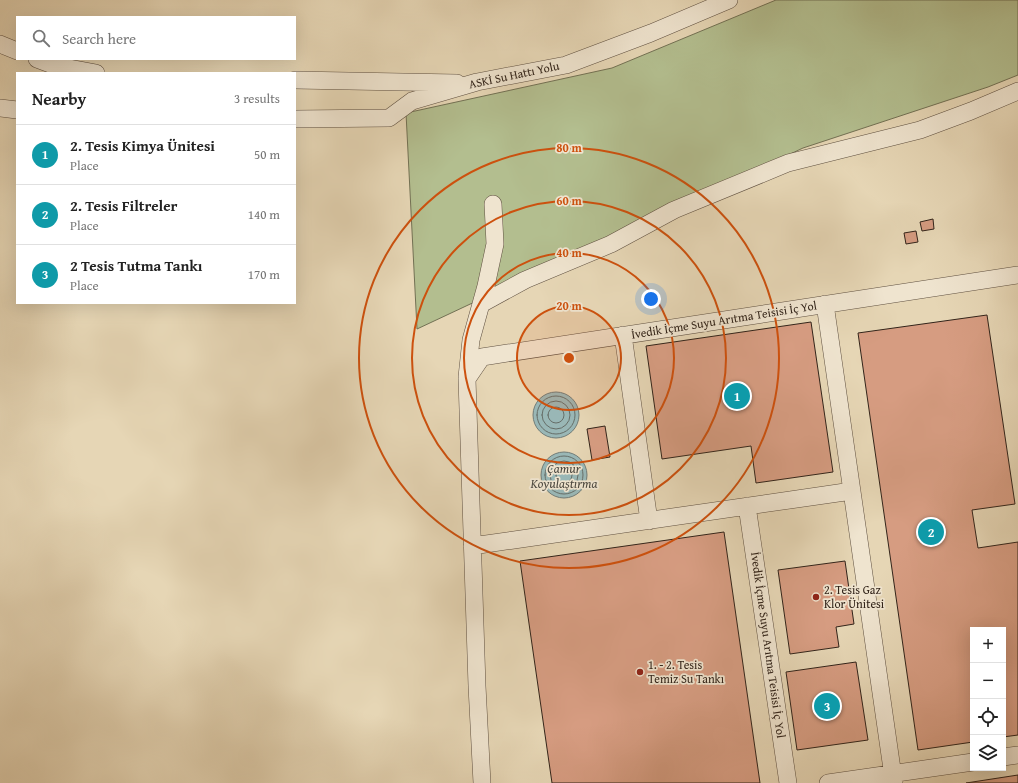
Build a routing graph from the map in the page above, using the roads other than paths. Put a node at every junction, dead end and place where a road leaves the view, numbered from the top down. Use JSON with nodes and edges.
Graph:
{"nodes":[{"id":1,"x":729,"y":0,"type":"edge"},
{"id":2,"x":0,"y":44,"type":"edge"},
{"id":3,"x":16,"y":51,"type":"edge"},
{"id":4,"x":40,"y":60,"type":"edge"},
{"id":5,"x":91,"y":72,"type":"edge"},
{"id":6,"x":296,"y":80,"type":"edge"},
{"id":7,"x":477,"y":82,"type":"junction"},
{"id":8,"x":1018,"y":92,"type":"edge"},
{"id":9,"x":0,"y":108,"type":"edge"},
{"id":10,"x":16,"y":110,"type":"edge"},
{"id":11,"x":296,"y":119,"type":"edge"},
{"id":12,"x":493,"y":204,"type":"dead end"},
{"id":13,"x":1018,"y":275,"type":"edge"},
{"id":14,"x":481,"y":304,"type":"junction"},
{"id":15,"x":825,"y":304,"type":"junction"},
{"id":16,"x":622,"y":335,"type":"junction"},
{"id":17,"x":467,"y":379,"type":"junction"},
{"id":18,"x":852,"y":491,"type":"junction"},
{"id":19,"x":747,"y":506,"type":"junction"},
{"id":20,"x":648,"y":521,"type":"junction"},
{"id":21,"x":472,"y":546,"type":"junction"},
{"id":22,"x":1018,"y":755,"type":"edge"},
{"id":23,"x":1006,"y":757,"type":"edge"},
{"id":24,"x":970,"y":763,"type":"edge"},
{"id":25,"x":893,"y":778,"type":"edge"},
{"id":26,"x":482,"y":783,"type":"edge"},
{"id":27,"x":788,"y":783,"type":"edge"},
{"id":28,"x":828,"y":783,"type":"edge"}],
"edges":[{"from":1,"to":7,"type":"street","name":"ASKİ Su Hattı Yolu"},
{"from":2,"to":3,"type":"street"},
{"from":4,"to":5,"type":"street"},
{"from":6,"to":7,"type":"street"},
{"from":7,"to":11,"type":"street","name":"ASKİ Su Hattı Yolu"},
{"from":8,"to":14,"type":"street"},
{"from":9,"to":10,"type":"street"},
{"from":12,"to":14,"type":"street"},
{"from":13,"to":15,"type":"street","name":"İvedik İçme Suyu Arıtma Teisisi İç Yol"},
{"from":14,"to":17,"type":"street"},
{"from":15,"to":16,"type":"street","name":"İvedik İçme Suyu Arıtma Teisisi İç Yol"},
{"from":15,"to":18,"type":"street","name":"İvedik İçme Suyu Arıtma Teisisi İç Yol"},
{"from":16,"to":17,"type":"street","name":"İvedik İçme Suyu Arıtma Teisisi İç Yol"},
{"from":16,"to":20,"type":"street","name":"İvedik İçme Suyu Arıtma Teisisi İç Yol"},
{"from":17,"to":21,"type":"street"},
{"from":18,"to":19,"type":"street"},
{"from":18,"to":25,"type":"street","name":"İvedik İçme Suyu Arıtma Teisisi İç Yol"},
{"from":19,"to":20,"type":"street"},
{"from":19,"to":27,"type":"street","name":"İvedik İçme Suyu Arıtma Teisisi İç Yol"},
{"from":20,"to":21,"type":"street"},
{"from":21,"to":26,"type":"street"},
{"from":22,"to":23,"type":"street"},
{"from":24,"to":25,"type":"street"},
{"from":25,"to":28,"type":"street"}]}
